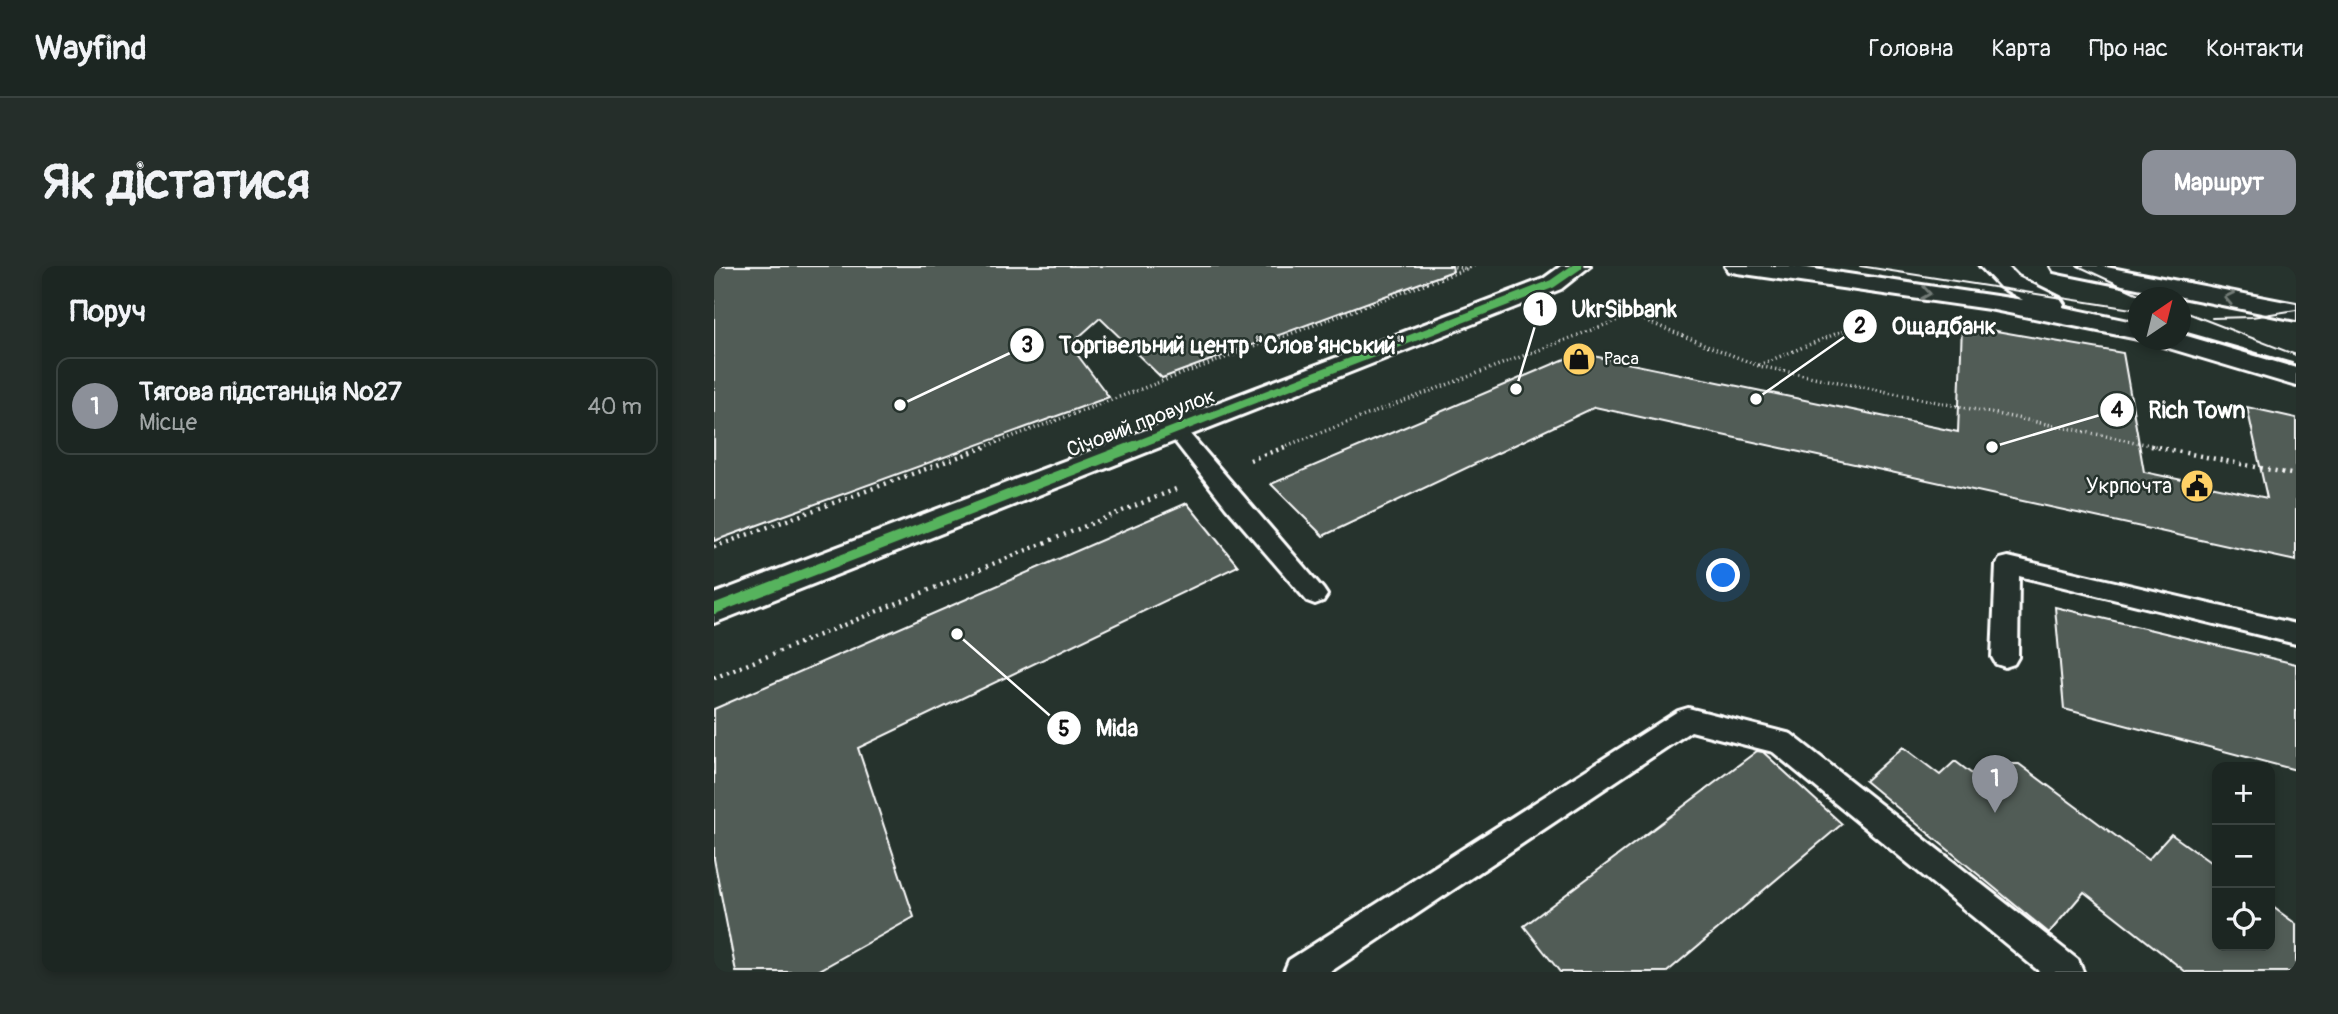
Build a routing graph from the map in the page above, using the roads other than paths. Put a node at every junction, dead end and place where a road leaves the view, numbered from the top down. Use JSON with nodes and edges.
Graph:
{"nodes":[{"id":1,"x":1578,"y":266,"type":"edge"},
{"id":2,"x":1737,"y":266,"type":"edge"},
{"id":3,"x":1992,"y":266,"type":"edge"},
{"id":4,"x":2063,"y":266,"type":"edge"},
{"id":5,"x":2296,"y":312,"type":"edge"},
{"id":6,"x":2095,"y":321,"type":"junction"},
{"id":7,"x":2128,"y":329,"type":"edge"},
{"id":8,"x":2191,"y":346,"type":"edge"},
{"id":9,"x":2296,"y":377,"type":"edge"},
{"id":10,"x":1176,"y":430,"type":"junction"},
{"id":11,"x":1315,"y":595,"type":"dead end"},
{"id":12,"x":714,"y":609,"type":"edge"},
{"id":13,"x":2296,"y":634,"type":"edge"},
{"id":14,"x":2005,"y":657,"type":"dead end"},
{"id":15,"x":1301,"y":972,"type":"edge"},
{"id":16,"x":2066,"y":972,"type":"edge"}],
"edges":[{"from":1,"to":10,"type":"main road","name":"Січовий провулок"},
{"from":2,"to":6,"type":"main road","one_way":true},
{"from":3,"to":6,"type":"main road"},
{"from":5,"to":4,"type":"main road","one_way":true},
{"from":6,"to":7,"type":"main road"},
{"from":8,"to":9,"type":"main road"},
{"from":10,"to":11,"type":"lane"},
{"from":10,"to":12,"type":"main road","name":"Січовий провулок"},
{"from":13,"to":14,"type":"lane"},
{"from":15,"to":16,"type":"lane"}]}
